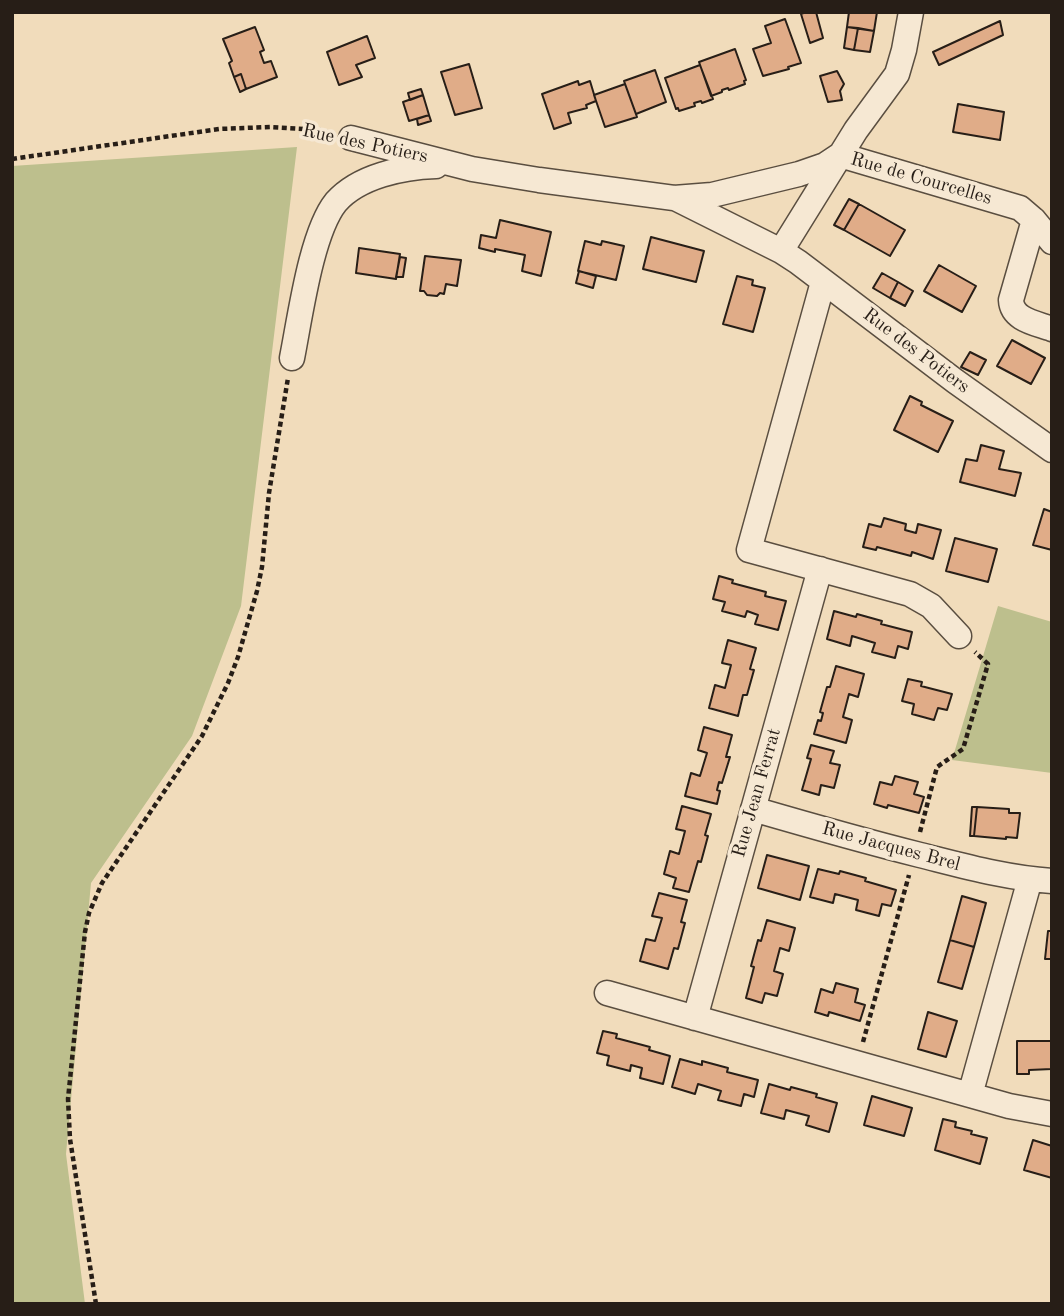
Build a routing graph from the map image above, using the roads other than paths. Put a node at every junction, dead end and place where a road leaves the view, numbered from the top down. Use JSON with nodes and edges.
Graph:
{"nodes":[{"id":1,"x":911,"y":12,"type":"edge"},
{"id":2,"x":351,"y":138,"type":"road end"},
{"id":3,"x":840,"y":155,"type":"junction"},
{"id":4,"x":472,"y":169,"type":"junction"},
{"id":5,"x":674,"y":198,"type":"junction"},
{"id":6,"x":1034,"y":220,"type":"junction"},
{"id":7,"x":1052,"y":242,"type":"edge"},
{"id":8,"x":780,"y":251,"type":"junction"},
{"id":9,"x":823,"y":282,"type":"junction"},
{"id":10,"x":1052,"y":329,"type":"edge"},
{"id":11,"x":292,"y":358,"type":"road end"},
{"id":12,"x":1052,"y":450,"type":"edge"},
{"id":13,"x":820,"y":569,"type":"junction"},
{"id":14,"x":959,"y":636,"type":"dead end"},
{"id":15,"x":753,"y":809,"type":"junction"},
{"id":16,"x":1041,"y":880,"type":"edge"},
{"id":17,"x":607,"y":993,"type":"dead end"},
{"id":18,"x":695,"y":1018,"type":"junction"},
{"id":19,"x":970,"y":1095,"type":"junction"},
{"id":20,"x":1052,"y":1114,"type":"edge"}],
"edges":[{"from":1,"to":3,"type":"street","name":"Rue de Courcelles"},
{"from":2,"to":4,"type":"street","name":"Rue des Potiers"},
{"from":3,"to":5,"type":"street","name":"Rue des Potiers"},
{"from":3,"to":6,"type":"street","name":"Rue de Courcelles"},
{"from":3,"to":8,"type":"street"},
{"from":4,"to":5,"type":"street","name":"Rue des Potiers"},
{"from":4,"to":11,"type":"street"},
{"from":5,"to":8,"type":"street","name":"Rue des Potiers"},
{"from":6,"to":7,"type":"street","name":"Rue de Courcelles"},
{"from":6,"to":10,"type":"street"},
{"from":8,"to":9,"type":"street","name":"Rue des Potiers"},
{"from":9,"to":12,"type":"street","name":"Rue des Potiers"},
{"from":9,"to":13,"type":"street"},
{"from":13,"to":14,"type":"street"},
{"from":13,"to":15,"type":"street","name":"Rue Jean Ferrat"},
{"from":15,"to":16,"type":"street","name":"Rue Jacques Brel"},
{"from":15,"to":18,"type":"street","name":"Rue Jean Ferrat"},
{"from":16,"to":19,"type":"street","name":"Rue Jacques Brel"},
{"from":17,"to":18,"type":"street"},
{"from":18,"to":19,"type":"street"},
{"from":19,"to":20,"type":"street"}]}
